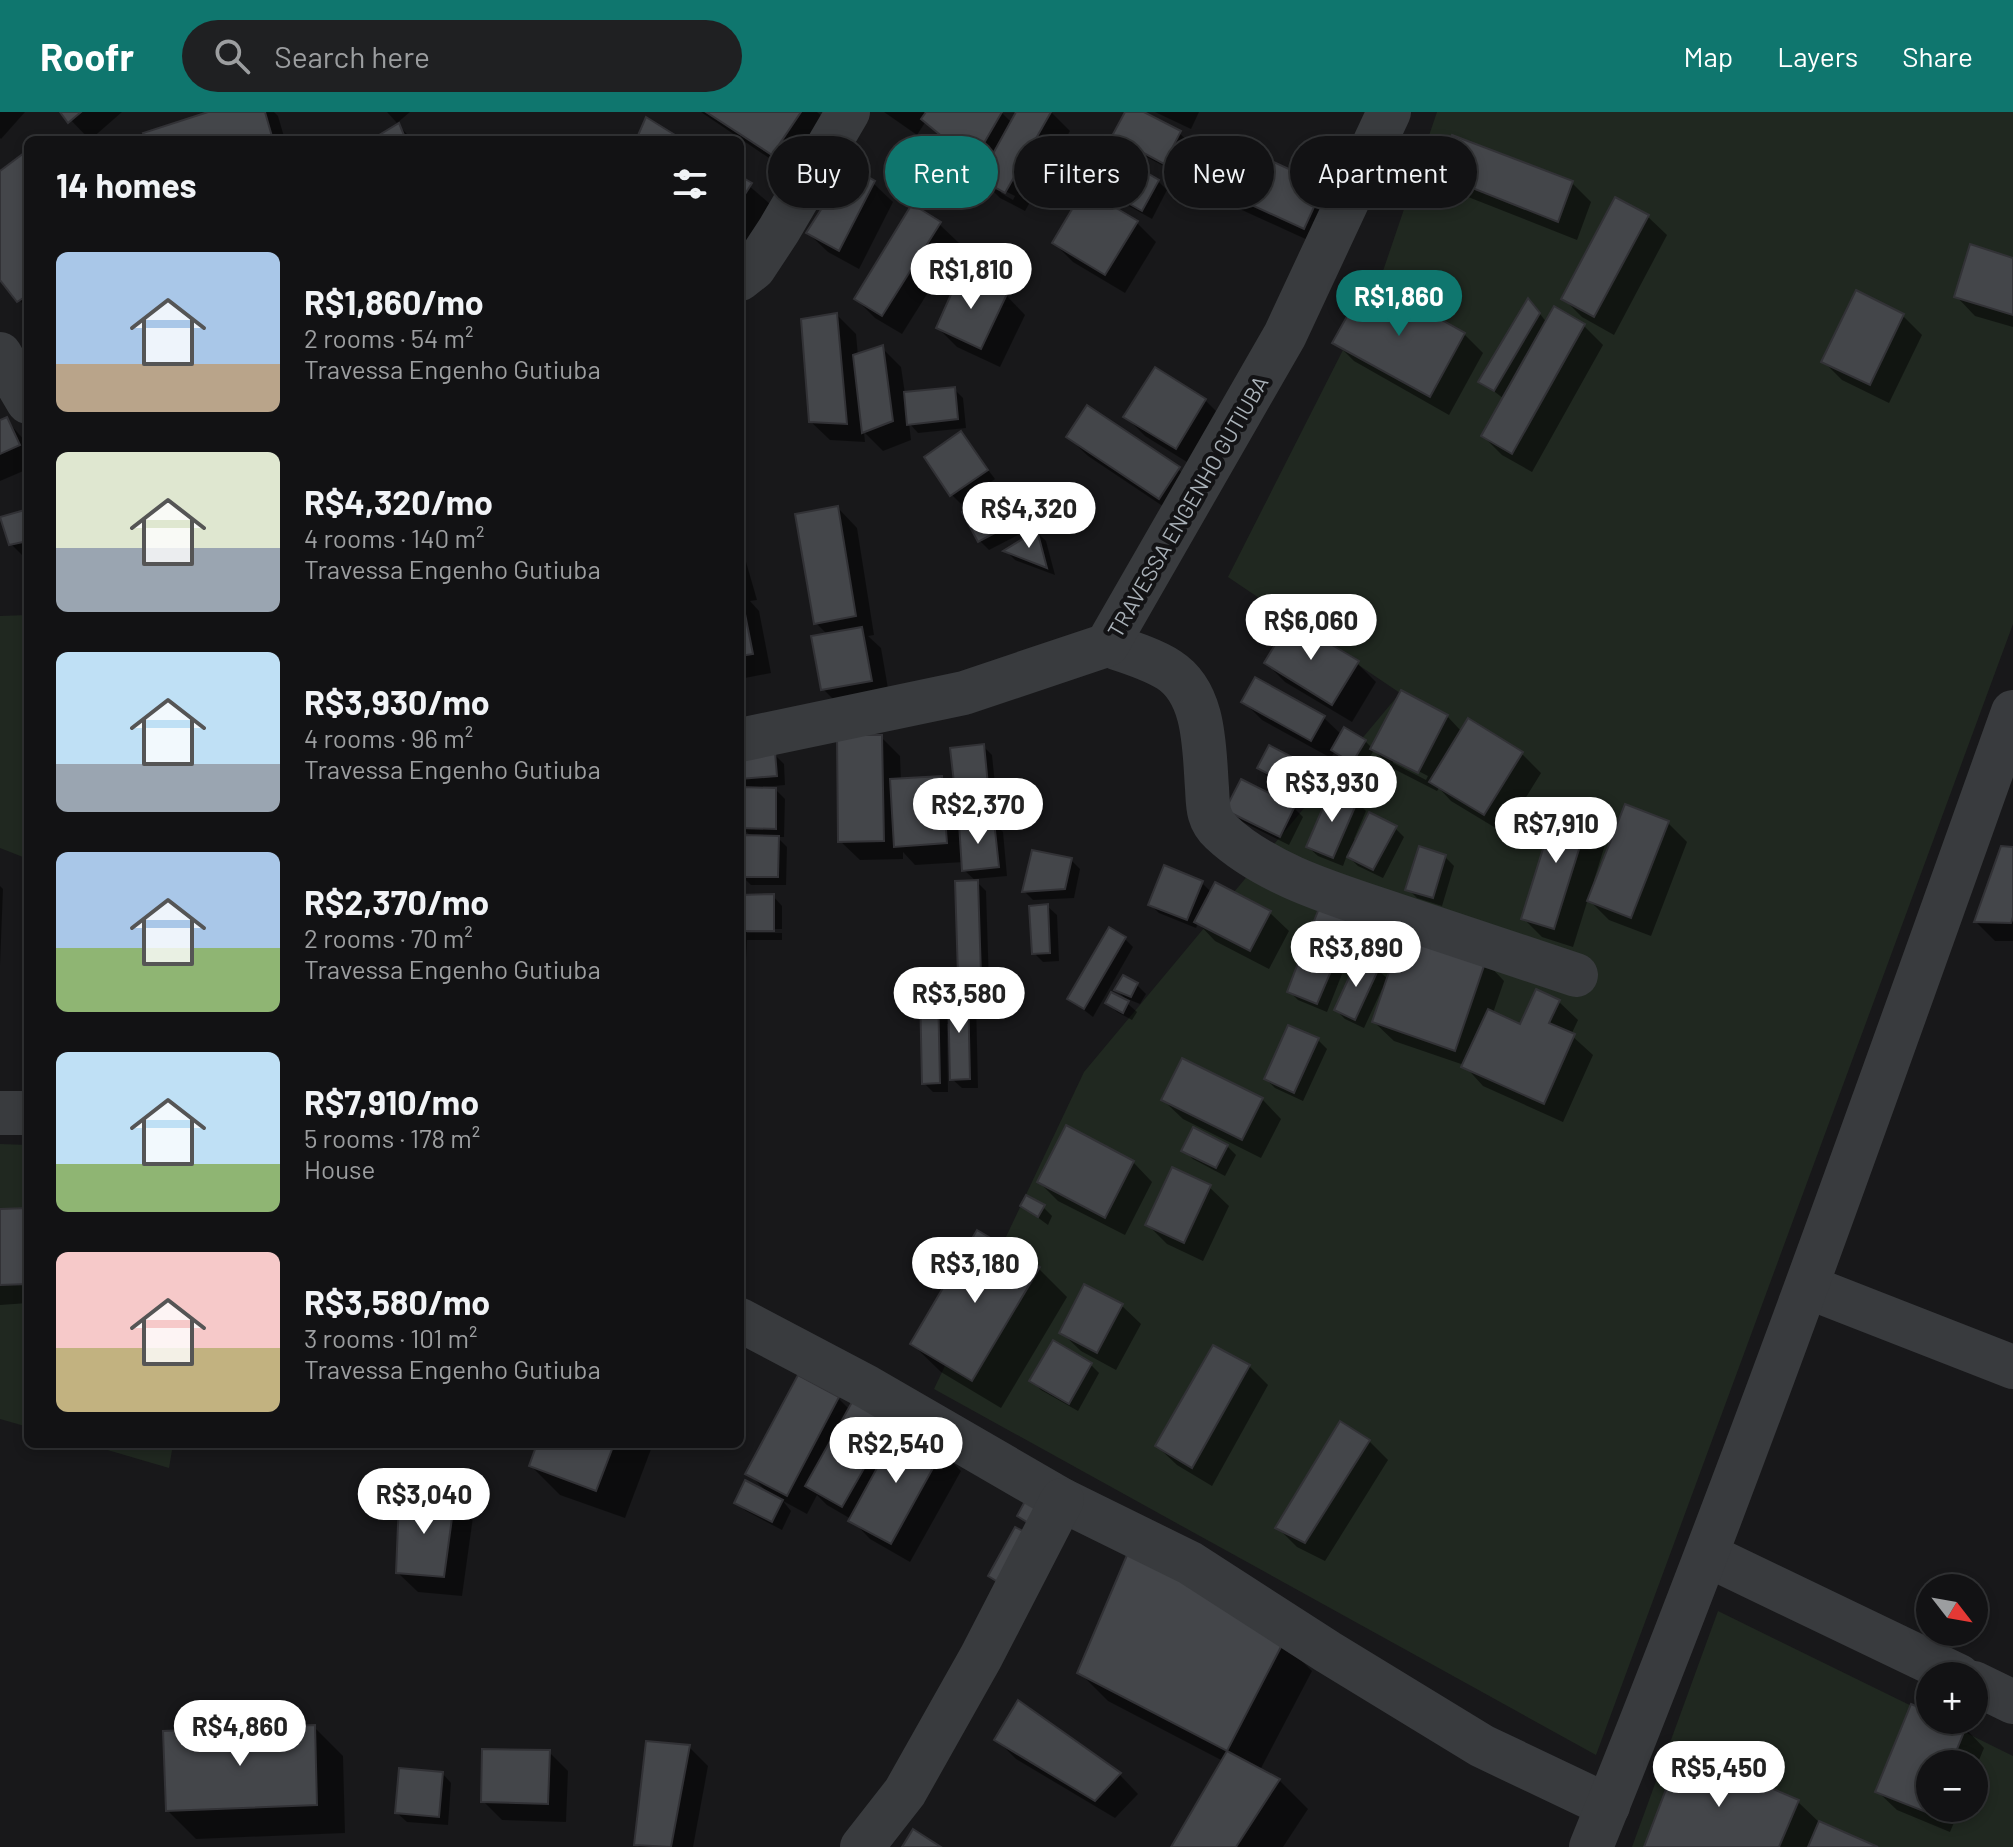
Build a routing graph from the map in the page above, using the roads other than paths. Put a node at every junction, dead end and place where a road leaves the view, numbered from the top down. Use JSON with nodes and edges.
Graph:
{"nodes":[{"id":1,"x":848,"y":112,"type":"edge"},
{"id":2,"x":1389,"y":112,"type":"edge"},
{"id":3,"x":744,"y":276,"type":"edge"},
{"id":4,"x":0,"y":354,"type":"edge"},
{"id":5,"x":24,"y":395,"type":"edge"},
{"id":6,"x":1107,"y":645,"type":"junction"},
{"id":7,"x":2013,"y":712,"type":"edge"},
{"id":8,"x":744,"y":739,"type":"edge"},
{"id":9,"x":1576,"y":975,"type":"dead end"},
{"id":10,"x":0,"y":1113,"type":"edge"},
{"id":11,"x":24,"y":1113,"type":"edge"},
{"id":12,"x":1808,"y":1287,"type":"junction"},
{"id":13,"x":744,"y":1322,"type":"edge"},
{"id":14,"x":2013,"y":1367,"type":"edge"},
{"id":15,"x":1062,"y":1500,"type":"junction"},
{"id":16,"x":1707,"y":1555,"type":"junction"},
{"id":17,"x":1930,"y":1662,"type":"edge"},
{"id":18,"x":1988,"y":1690,"type":"edge"},
{"id":19,"x":2013,"y":1702,"type":"edge"},
{"id":20,"x":1608,"y":1806,"type":"junction"},
{"id":21,"x":862,"y":1847,"type":"edge"},
{"id":22,"x":1591,"y":1847,"type":"edge"}],
"edges":[{"from":1,"to":3,"type":"street"},
{"from":2,"to":6,"type":"street","name":"TRAVESSA ENGENHO GUTIUBA"},
{"from":4,"to":5,"type":"street"},
{"from":6,"to":8,"type":"street","name":"TRAVESSA ENGENHO GUTIUBA"},
{"from":6,"to":9,"type":"street"},
{"from":7,"to":12,"type":"street"},
{"from":10,"to":11,"type":"street"},
{"from":12,"to":14,"type":"street"},
{"from":12,"to":16,"type":"street"},
{"from":13,"to":15,"type":"street"},
{"from":15,"to":20,"type":"street"},
{"from":15,"to":21,"type":"street"},
{"from":16,"to":17,"type":"street"},
{"from":16,"to":20,"type":"street"},
{"from":18,"to":19,"type":"street"},
{"from":20,"to":22,"type":"street"}]}
